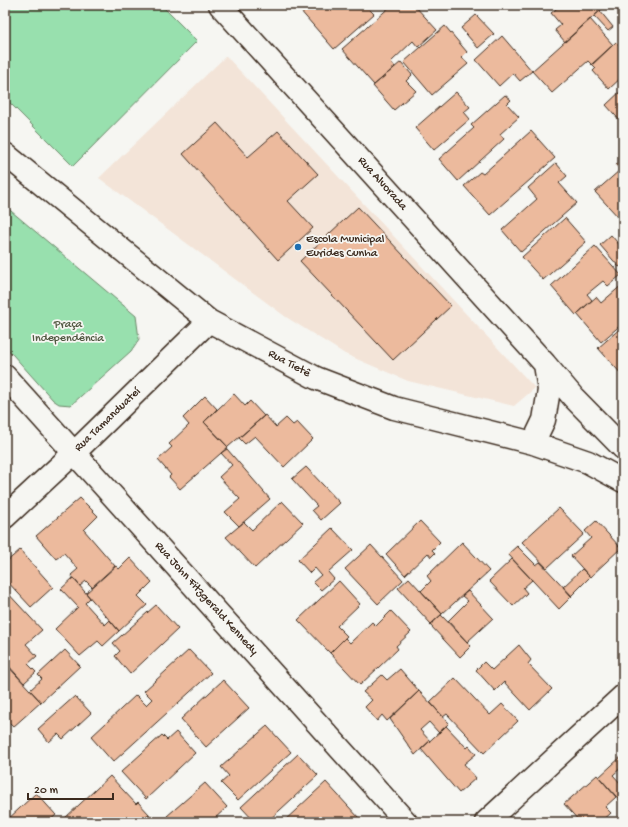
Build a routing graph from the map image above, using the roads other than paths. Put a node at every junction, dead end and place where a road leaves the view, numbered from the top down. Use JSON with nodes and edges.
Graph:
{"nodes":[{"id":1,"x":220,"y":5,"type":"edge"},
{"id":2,"x":5,"y":154,"type":"edge"},
{"id":3,"x":209,"y":321,"type":"junction"},
{"id":4,"x":545,"y":364,"type":"junction"},
{"id":5,"x":5,"y":376,"type":"edge"},
{"id":6,"x":574,"y":398,"type":"junction"},
{"id":7,"x":544,"y":420,"type":"junction"},
{"id":8,"x":533,"y":443,"type":"junction"},
{"id":9,"x":620,"y":445,"type":"edge"},
{"id":10,"x":75,"y":452,"type":"junction"},
{"id":11,"x":588,"y":462,"type":"junction"},
{"id":12,"x":623,"y":481,"type":"edge"},
{"id":13,"x":5,"y":517,"type":"edge"},
{"id":14,"x":623,"y":696,"type":"edge"},
{"id":15,"x":406,"y":822,"type":"edge"},
{"id":16,"x":486,"y":822,"type":"edge"}],
"edges":[{"from":1,"to":4,"type":"street","name":"Rua Alvorada"},
{"from":2,"to":3,"type":"street","name":"Rua Tietê"},
{"from":3,"to":8,"type":"street","name":"Rua Tietê"},
{"from":3,"to":10,"type":"street","name":"Rua Tamanduateí"},
{"from":4,"to":6,"type":"street","name":"Rua Alvorada"},
{"from":4,"to":7,"type":"street"},
{"from":5,"to":10,"type":"street","name":"Rua John Fitzgerald Kennedy"},
{"from":6,"to":7,"type":"street"},
{"from":6,"to":9,"type":"street","name":"Rua Alvorada"},
{"from":7,"to":8,"type":"street"},
{"from":8,"to":11,"type":"street","name":"Rua Tietê"},
{"from":9,"to":11,"type":"street"},
{"from":10,"to":13,"type":"street","name":"Rua Tamanduateí"},
{"from":10,"to":15,"type":"street","name":"Rua John Fitzgerald Kennedy"},
{"from":11,"to":12,"type":"street","name":"Rua Tietê"},
{"from":14,"to":16,"type":"street"}]}
